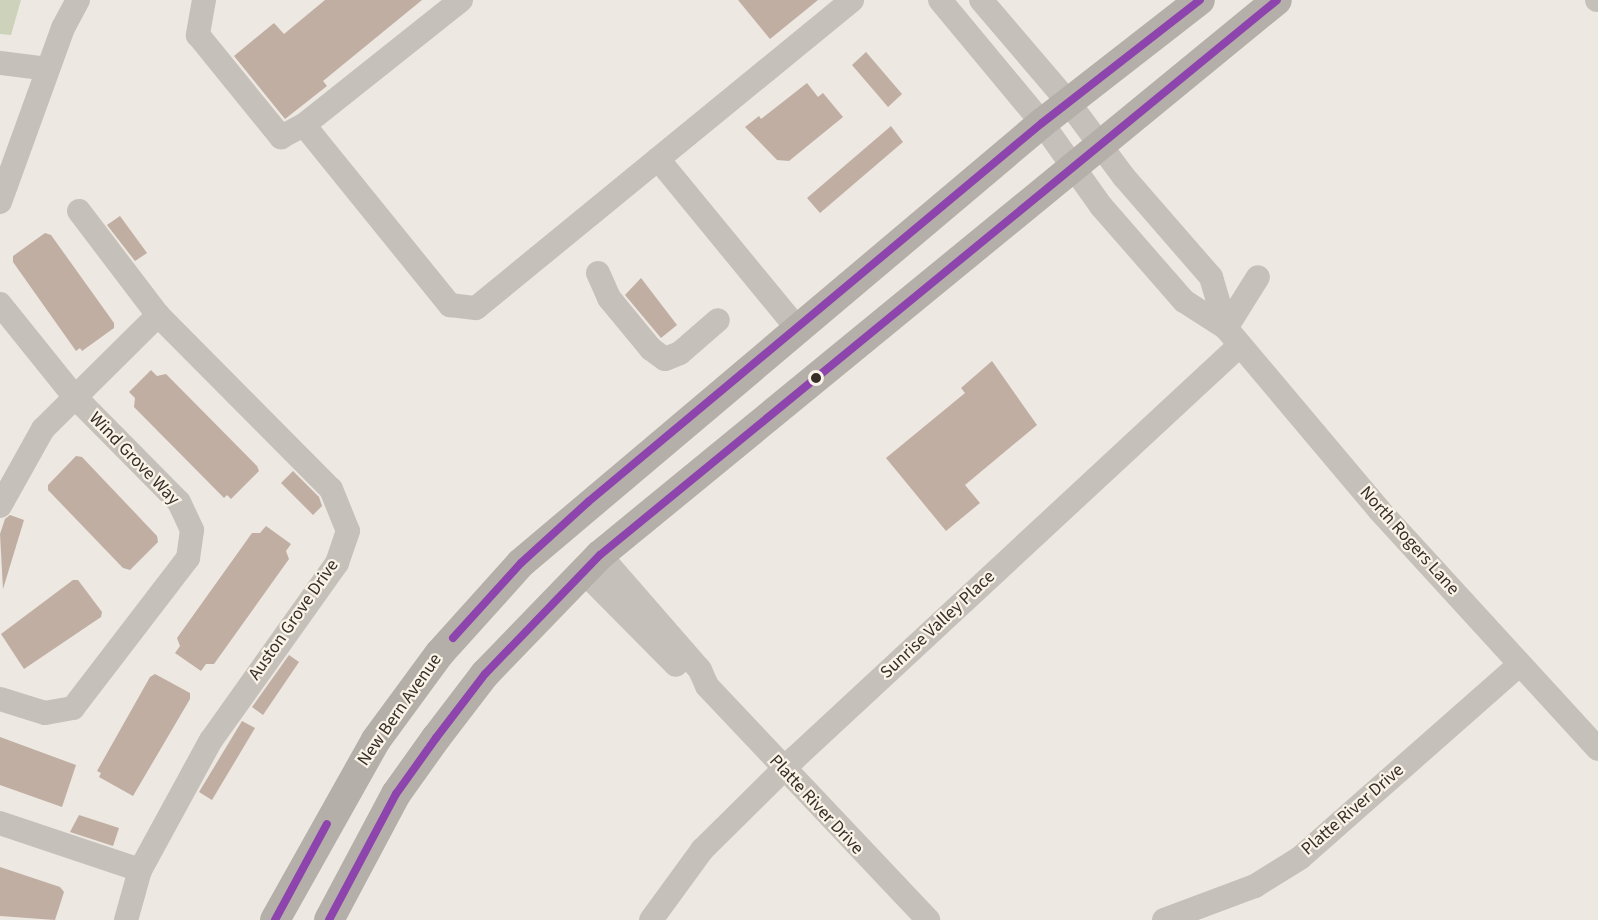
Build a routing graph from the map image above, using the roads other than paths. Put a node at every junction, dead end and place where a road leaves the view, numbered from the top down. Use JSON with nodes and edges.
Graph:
{"nodes":[{"id":1,"x":78,"y":0,"type":"edge"},
{"id":2,"x":204,"y":0,"type":"edge"},
{"id":3,"x":461,"y":0,"type":"edge"},
{"id":4,"x":852,"y":0,"type":"edge"},
{"id":5,"x":940,"y":0,"type":"edge"},
{"id":6,"x":981,"y":0,"type":"edge"},
{"id":7,"x":1200,"y":0,"type":"edge"},
{"id":8,"x":1277,"y":0,"type":"edge"},
{"id":9,"x":0,"y":63,"type":"edge"},
{"id":10,"x":48,"y":69,"type":"junction"},
{"id":11,"x":1069,"y":103,"type":"junction"},
{"id":12,"x":1042,"y":123,"type":"junction"},
{"id":13,"x":304,"y":125,"type":"junction"},
{"id":14,"x":1101,"y":147,"type":"junction"},
{"id":15,"x":658,"y":159,"type":"junction"},
{"id":16,"x":1074,"y":167,"type":"junction"},
{"id":17,"x":0,"y":202,"type":"edge"},
{"id":18,"x":79,"y":211,"type":"dead end"},
{"id":19,"x":598,"y":273,"type":"dead end"},
{"id":20,"x":1258,"y":277,"type":"dead end"},
{"id":21,"x":0,"y":304,"type":"edge"},
{"id":22,"x":158,"y":315,"type":"junction"},
{"id":23,"x":718,"y":320,"type":"dead end"},
{"id":24,"x":796,"y":328,"type":"junction"},
{"id":25,"x":1233,"y":336,"type":"junction"},
{"id":26,"x":74,"y":396,"type":"junction"},
{"id":27,"x":0,"y":506,"type":"edge"},
{"id":28,"x":591,"y":563,"type":"junction"},
{"id":29,"x":1520,"y":665,"type":"junction"},
{"id":30,"x":0,"y":699,"type":"edge"},
{"id":31,"x":1598,"y":749,"type":"edge"},
{"id":32,"x":783,"y":770,"type":"junction"},
{"id":33,"x":0,"y":823,"type":"edge"},
{"id":34,"x":140,"y":870,"type":"junction"},
{"id":35,"x":126,"y":920,"type":"edge"},
{"id":36,"x":275,"y":920,"type":"edge"},
{"id":37,"x":329,"y":920,"type":"edge"},
{"id":38,"x":651,"y":920,"type":"edge"},
{"id":39,"x":928,"y":920,"type":"edge"},
{"id":40,"x":1164,"y":920,"type":"edge"}],
"edges":[{"from":1,"to":10,"type":"street"},
{"from":2,"to":13,"type":"street"},
{"from":3,"to":13,"type":"street"},
{"from":4,"to":15,"type":"street"},
{"from":5,"to":12,"type":"street","name":"North Rogers Lane"},
{"from":6,"to":11,"type":"street","name":"North Rogers Lane"},
{"from":7,"to":11,"type":"main road","name":"New Bern Avenue"},
{"from":8,"to":14,"type":"main road"},
{"from":9,"to":10,"type":"street"},
{"from":10,"to":17,"type":"street"},
{"from":11,"to":12,"type":"main road","name":"New Bern Avenue"},
{"from":11,"to":14,"type":"street","name":"North Rogers Lane"},
{"from":12,"to":16,"type":"street","name":"North Rogers Lane"},
{"from":12,"to":24,"type":"main road","name":"New Bern Avenue"},
{"from":13,"to":15,"type":"street"},
{"from":14,"to":16,"type":"main road"},
{"from":14,"to":25,"type":"street","name":"North Rogers Lane"},
{"from":15,"to":24,"type":"street"},
{"from":16,"to":25,"type":"street","name":"North Rogers Lane"},
{"from":16,"to":28,"type":"main road"},
{"from":18,"to":22,"type":"street","name":"Auston Grove Drive"},
{"from":19,"to":23,"type":"street"},
{"from":20,"to":25,"type":"street","name":"Sunrise Valley Place"},
{"from":21,"to":26,"type":"street","name":"Wind Grove Way"},
{"from":22,"to":26,"type":"street"},
{"from":22,"to":34,"type":"street","name":"Auston Grove Drive"},
{"from":24,"to":36,"type":"main road","name":"New Bern Avenue"},
{"from":25,"to":29,"type":"street","name":"North Rogers Lane"},
{"from":25,"to":32,"type":"street","name":"Sunrise Valley Place"},
{"from":26,"to":27,"type":"street"},
{"from":26,"to":30,"type":"street","name":"Wind Grove Way"},
{"from":28,"to":32,"type":"street","name":"Platte River Drive"},
{"from":28,"to":37,"type":"main road"},
{"from":29,"to":31,"type":"street","name":"North Rogers Lane"},
{"from":29,"to":40,"type":"street","name":"Platte River Drive"},
{"from":32,"to":38,"type":"street","name":"Sunrise Valley Place"},
{"from":32,"to":39,"type":"street","name":"Platte River Drive"},
{"from":33,"to":34,"type":"street"},
{"from":34,"to":35,"type":"street","name":"Auston Grove Drive"}]}
